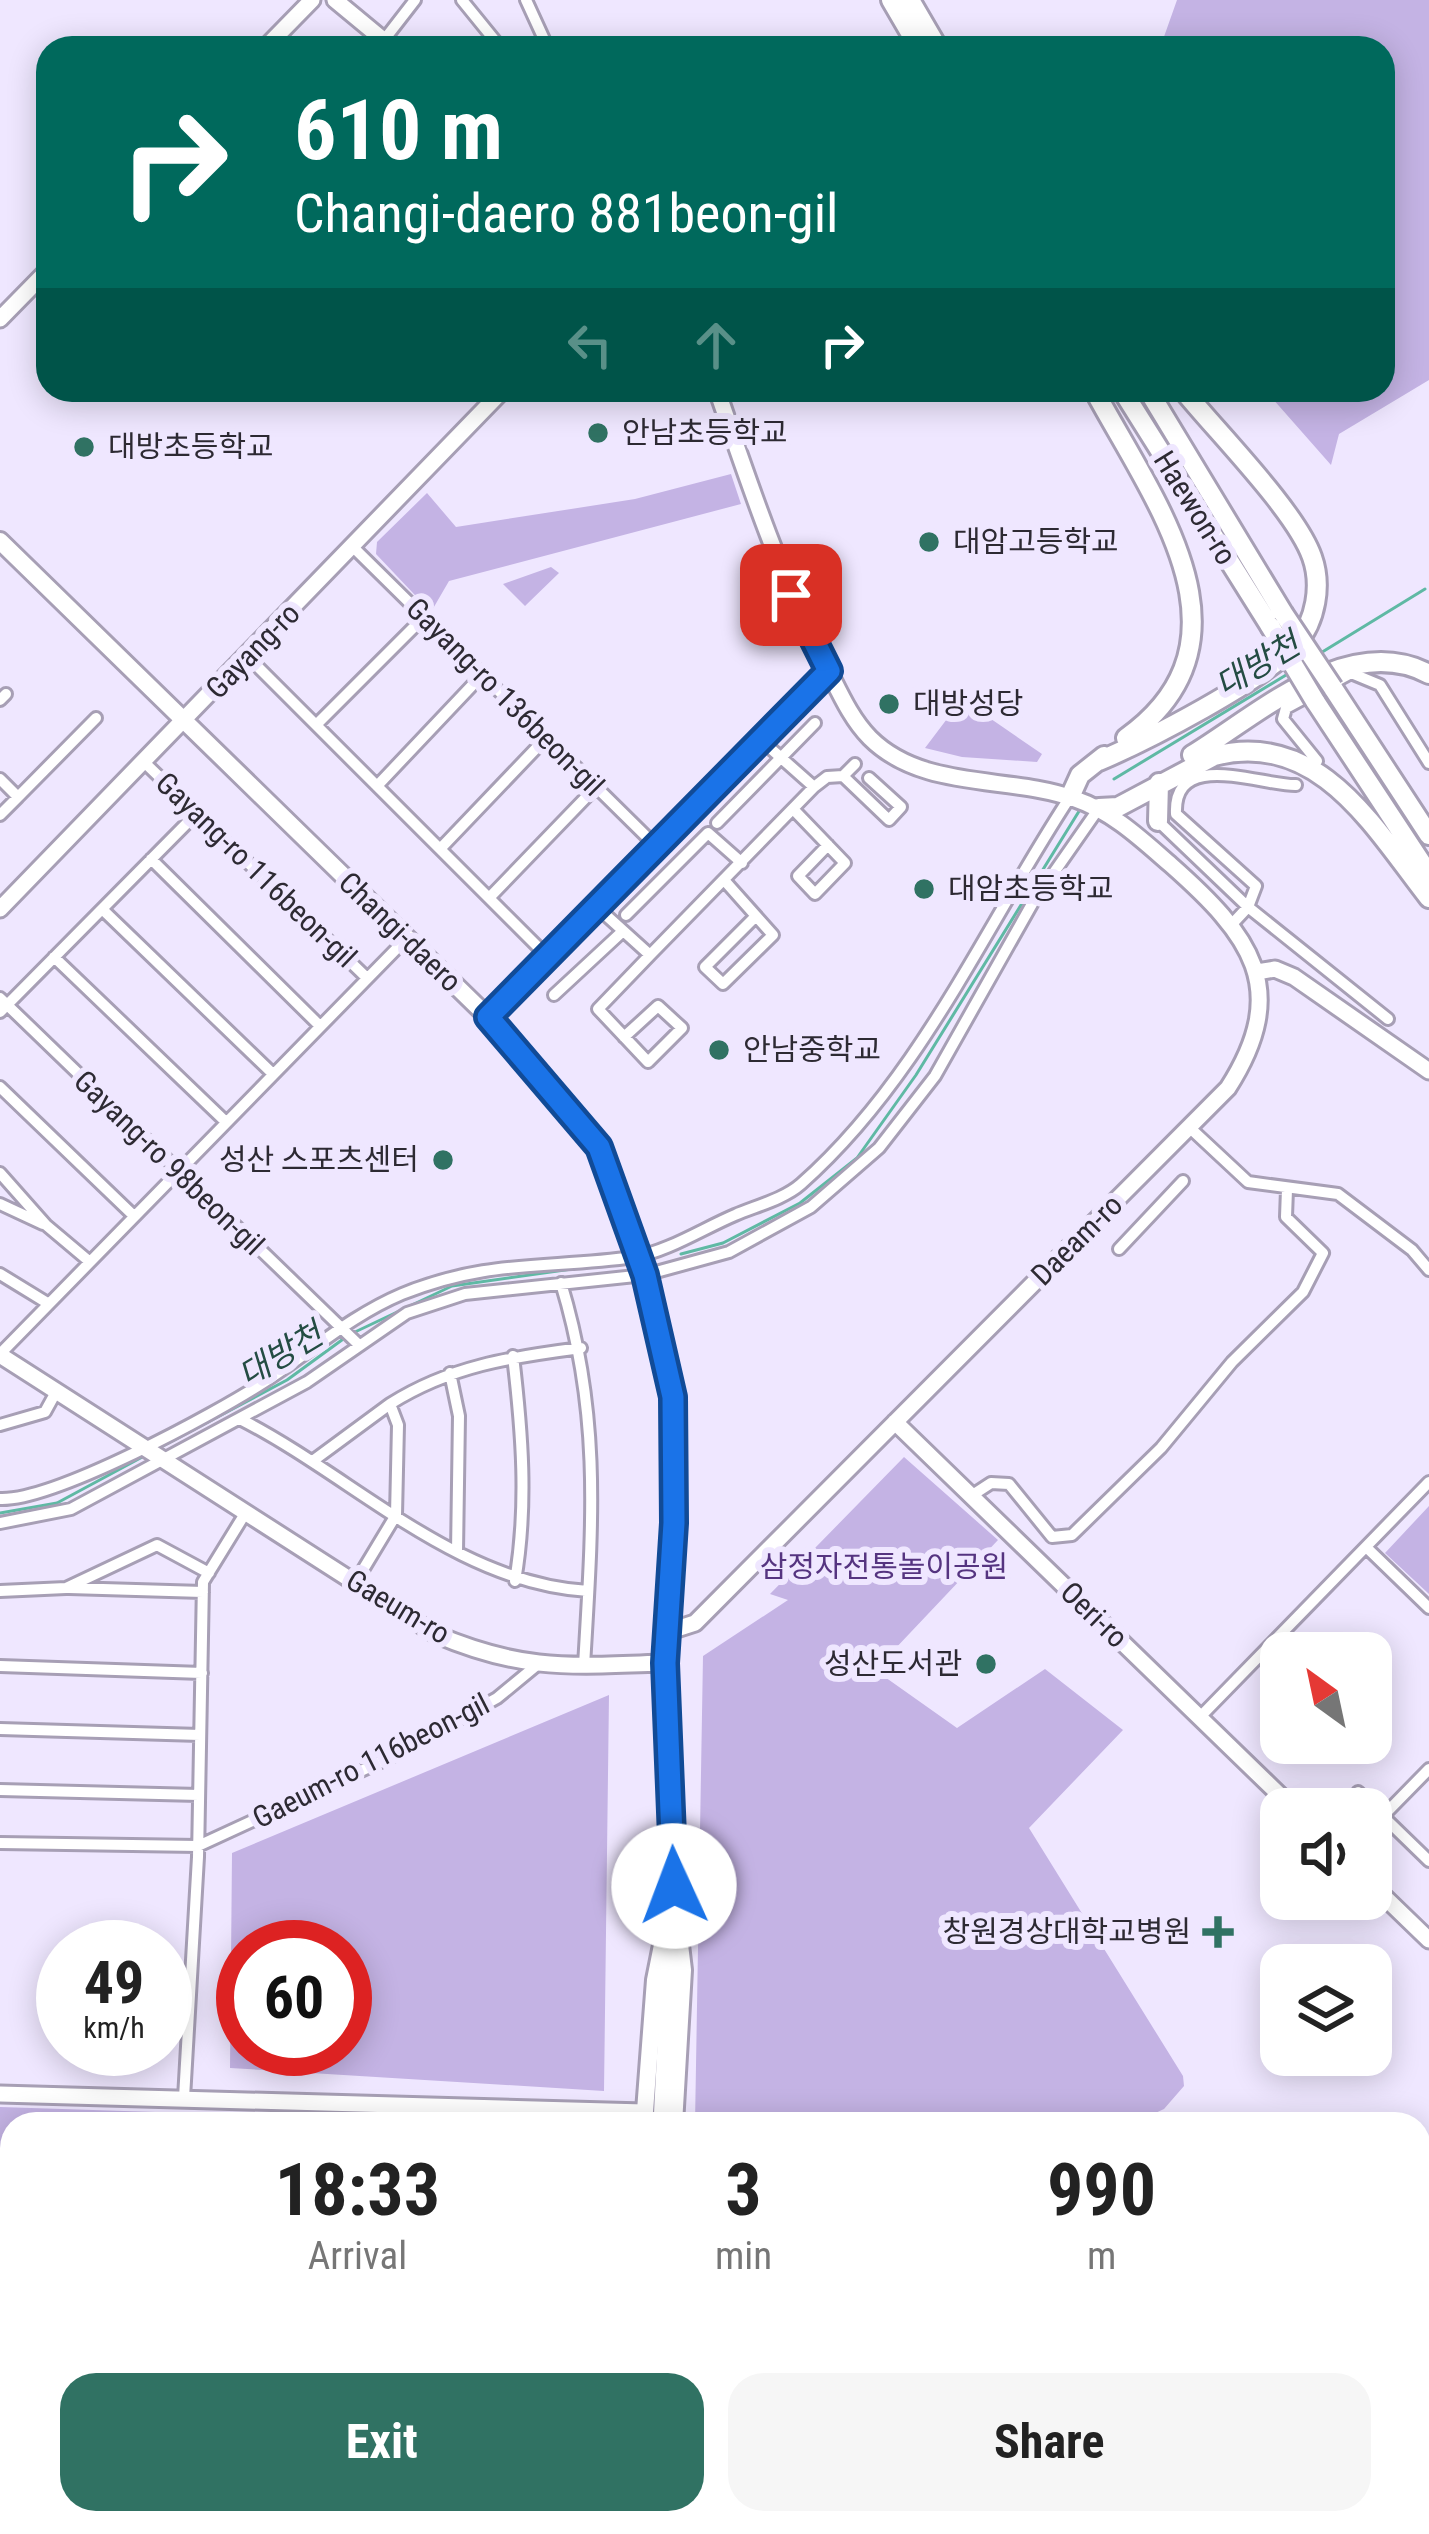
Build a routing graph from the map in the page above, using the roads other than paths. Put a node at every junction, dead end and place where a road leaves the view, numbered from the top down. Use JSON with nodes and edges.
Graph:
{"nodes":[{"id":1,"x":312,"y":0,"type":"edge"},
{"id":2,"x":335,"y":0,"type":"edge"},
{"id":3,"x":415,"y":0,"type":"edge"},
{"id":4,"x":462,"y":0,"type":"edge"},
{"id":5,"x":526,"y":0,"type":"edge"},
{"id":6,"x":891,"y":0,"type":"edge"},
{"id":7,"x":910,"y":0,"type":"edge"},
{"id":8,"x":278,"y":36,"type":"edge"},
{"id":9,"x":379,"y":36,"type":"edge"},
{"id":10,"x":394,"y":36,"type":"edge"},
{"id":11,"x":491,"y":36,"type":"edge"},
{"id":12,"x":542,"y":36,"type":"edge"},
{"id":13,"x":912,"y":36,"type":"edge"},
{"id":14,"x":931,"y":36,"type":"edge"},
{"id":15,"x":36,"y":282,"type":"edge"},
{"id":16,"x":0,"y":320,"type":"edge"},
{"id":17,"x":492,"y":402,"type":"edge"},
{"id":18,"x":722,"y":402,"type":"edge"},
{"id":19,"x":1100,"y":402,"type":"edge"},
{"id":20,"x":1130,"y":402,"type":"edge"},
{"id":21,"x":1155,"y":402,"type":"edge"},
{"id":22,"x":1193,"y":402,"type":"edge"},
{"id":23,"x":0,"y":541,"type":"edge"},
{"id":24,"x":353,"y":547,"type":"junction"},
{"id":25,"x":424,"y":617,"type":"junction"},
{"id":26,"x":1276,"y":620,"type":"junction"},
{"id":27,"x":248,"y":657,"type":"junction"},
{"id":28,"x":829,"y":671,"type":"junction"},
{"id":29,"x":1429,"y":674,"type":"edge"},
{"id":30,"x":482,"y":675,"type":"junction"},
{"id":31,"x":96,"y":718,"type":"dead end"},
{"id":32,"x":185,"y":722,"type":"junction"},
{"id":33,"x":815,"y":723,"type":"dead end"},
{"id":34,"x":316,"y":725,"type":"junction"},
{"id":35,"x":546,"y":738,"type":"junction"},
{"id":36,"x":761,"y":740,"type":"junction"},
{"id":37,"x":781,"y":757,"type":"junction"},
{"id":38,"x":1099,"y":761,"type":"junction"},
{"id":39,"x":1317,"y":761,"type":"dead end"},
{"id":40,"x":145,"y":763,"type":"junction"},
{"id":41,"x":1429,"y":763,"type":"edge"},
{"id":42,"x":855,"y":764,"type":"dead end"},
{"id":43,"x":843,"y":776,"type":"junction"},
{"id":44,"x":869,"y":778,"type":"dead end"},
{"id":45,"x":0,"y":779,"type":"edge"},
{"id":46,"x":1159,"y":783,"type":"junction"},
{"id":47,"x":1296,"y":785,"type":"dead end"},
{"id":48,"x":377,"y":786,"type":"junction"},
{"id":49,"x":596,"y":787,"type":"junction"},
{"id":50,"x":814,"y":788,"type":"junction"},
{"id":51,"x":18,"y":797,"type":"junction"},
{"id":52,"x":1070,"y":797,"type":"junction"},
{"id":53,"x":1099,"y":808,"type":"junction"},
{"id":54,"x":794,"y":810,"type":"junction"},
{"id":55,"x":196,"y":812,"type":"junction"},
{"id":56,"x":0,"y":815,"type":"edge"},
{"id":57,"x":1158,"y":821,"type":"joint"},
{"id":58,"x":717,"y":823,"type":"dead end"},
{"id":59,"x":1429,"y":835,"type":"edge"},
{"id":60,"x":829,"y":845,"type":"junction"},
{"id":61,"x":657,"y":847,"type":"junction"},
{"id":62,"x":440,"y":849,"type":"junction"},
{"id":63,"x":151,"y":859,"type":"junction"},
{"id":64,"x":742,"y":863,"type":"junction"},
{"id":65,"x":1429,"y":874,"type":"edge"},
{"id":66,"x":724,"y":880,"type":"junction"},
{"id":67,"x":489,"y":898,"type":"junction"},
{"id":68,"x":1429,"y":898,"type":"edge"},
{"id":69,"x":1249,"y":907,"type":"junction"},
{"id":70,"x":598,"y":908,"type":"junction"},
{"id":71,"x":102,"y":909,"type":"junction"},
{"id":72,"x":0,"y":910,"type":"edge"},
{"id":73,"x":626,"y":916,"type":"dead end"},
{"id":74,"x":756,"y":916,"type":"junction"},
{"id":75,"x":1233,"y":923,"type":"junction"},
{"id":76,"x":623,"y":931,"type":"junction"},
{"id":77,"x":406,"y":939,"type":"junction"},
{"id":78,"x":650,"y":955,"type":"junction"},
{"id":79,"x":54,"y":957,"type":"junction"},
{"id":80,"x":549,"y":958,"type":"junction"},
{"id":81,"x":1257,"y":972,"type":"junction"},
{"id":82,"x":368,"y":978,"type":"junction"},
{"id":83,"x":554,"y":994,"type":"dead end"},
{"id":84,"x":2,"y":1005,"type":"edge"},
{"id":85,"x":488,"y":1017,"type":"junction"},
{"id":86,"x":1388,"y":1018,"type":"dead end"},
{"id":87,"x":320,"y":1026,"type":"junction"},
{"id":88,"x":624,"y":1037,"type":"junction"},
{"id":89,"x":911,"y":1058,"type":"junction"},
{"id":90,"x":1429,"y":1071,"type":"edge"},
{"id":91,"x":273,"y":1074,"type":"junction"},
{"id":92,"x":935,"y":1076,"type":"junction"},
{"id":93,"x":0,"y":1087,"type":"edge"},
{"id":94,"x":226,"y":1122,"type":"junction"},
{"id":95,"x":1189,"y":1126,"type":"junction"},
{"id":96,"x":177,"y":1172,"type":"junction"},
{"id":97,"x":0,"y":1173,"type":"edge"},
{"id":98,"x":1183,"y":1181,"type":"dead end"},
{"id":99,"x":796,"y":1189,"type":"junction"},
{"id":100,"x":1287,"y":1189,"type":"junction"},
{"id":101,"x":0,"y":1204,"type":"edge"},
{"id":102,"x":811,"y":1207,"type":"junction"},
{"id":103,"x":134,"y":1216,"type":"junction"},
{"id":104,"x":46,"y":1225,"type":"junction"},
{"id":105,"x":1119,"y":1249,"type":"dead end"},
{"id":106,"x":638,"y":1256,"type":"junction"},
{"id":107,"x":90,"y":1262,"type":"junction"},
{"id":108,"x":1429,"y":1270,"type":"edge"},
{"id":109,"x":0,"y":1274,"type":"edge"},
{"id":110,"x":645,"y":1275,"type":"junction"},
{"id":111,"x":561,"y":1282,"type":"junction"},
{"id":112,"x":49,"y":1304,"type":"junction"},
{"id":113,"x":339,"y":1326,"type":"junction"},
{"id":114,"x":357,"y":1343,"type":"junction"},
{"id":115,"x":580,"y":1348,"type":"junction"},
{"id":116,"x":0,"y":1355,"type":"edge"},
{"id":117,"x":513,"y":1356,"type":"junction"},
{"id":118,"x":449,"y":1373,"type":"junction"},
{"id":119,"x":56,"y":1392,"type":"junction"},
{"id":120,"x":390,"y":1404,"type":"junction"},
{"id":121,"x":240,"y":1419,"type":"junction"},
{"id":122,"x":895,"y":1422,"type":"junction"},
{"id":123,"x":0,"y":1425,"type":"edge"},
{"id":124,"x":152,"y":1453,"type":"junction"},
{"id":125,"x":314,"y":1460,"type":"junction"},
{"id":126,"x":1429,"y":1482,"type":"edge"},
{"id":127,"x":971,"y":1496,"type":"junction"},
{"id":128,"x":0,"y":1499,"type":"edge"},
{"id":129,"x":246,"y":1513,"type":"junction"},
{"id":130,"x":396,"y":1515,"type":"junction"},
{"id":131,"x":0,"y":1522,"type":"edge"},
{"id":132,"x":1366,"y":1547,"type":"junction"},
{"id":133,"x":458,"y":1552,"type":"junction"},
{"id":134,"x":209,"y":1573,"type":"junction"},
{"id":135,"x":515,"y":1581,"type":"junction"},
{"id":136,"x":355,"y":1583,"type":"junction"},
{"id":137,"x":66,"y":1588,"type":"junction"},
{"id":138,"x":0,"y":1591,"type":"edge"},
{"id":139,"x":588,"y":1591,"type":"junction"},
{"id":140,"x":203,"y":1592,"type":"junction"},
{"id":141,"x":1429,"y":1608,"type":"edge"},
{"id":142,"x":667,"y":1632,"type":"junction"},
{"id":143,"x":665,"y":1663,"type":"junction"},
{"id":144,"x":536,"y":1665,"type":"junction"},
{"id":145,"x":0,"y":1666,"type":"edge"},
{"id":146,"x":584,"y":1666,"type":"junction"},
{"id":147,"x":202,"y":1673,"type":"junction"},
{"id":148,"x":1199,"y":1717,"type":"junction"},
{"id":149,"x":0,"y":1729,"type":"edge"},
{"id":150,"x":200,"y":1735,"type":"junction"},
{"id":151,"x":1429,"y":1769,"type":"edge"},
{"id":152,"x":1272,"y":1788,"type":"edge"},
{"id":153,"x":0,"y":1790,"type":"edge"},
{"id":154,"x":200,"y":1795,"type":"junction"},
{"id":155,"x":1392,"y":1807,"type":"edge"},
{"id":156,"x":1392,"y":1825,"type":"edge"},
{"id":157,"x":0,"y":1844,"type":"edge"},
{"id":158,"x":198,"y":1846,"type":"junction"},
{"id":159,"x":1429,"y":1861,"type":"edge"},
{"id":160,"x":674,"y":1886,"type":"junction"},
{"id":161,"x":1392,"y":1903,"type":"edge"},
{"id":162,"x":1428,"y":1936,"type":"edge"},
{"id":163,"x":0,"y":2094,"type":"edge"},
{"id":164,"x":184,"y":2098,"type":"junction"},
{"id":165,"x":506,"y":2112,"type":"edge"},
{"id":166,"x":644,"y":2112,"type":"edge"},
{"id":167,"x":662,"y":2112,"type":"edge"},
{"id":168,"x":675,"y":2112,"type":"edge"}],
"edges":[{"from":1,"to":8,"type":"street"},
{"from":2,"to":9,"type":"street"},
{"from":3,"to":10,"type":"street"},
{"from":4,"to":11,"type":"street"},
{"from":5,"to":12,"type":"street"},
{"from":6,"to":13,"type":"highway"},
{"from":7,"to":14,"type":"highway"},
{"from":15,"to":16,"type":"street"},
{"from":17,"to":24,"type":"street","name":"Gayang-ro"},
{"from":18,"to":28,"type":"street"},
{"from":19,"to":38,"type":"highway"},
{"from":20,"to":26,"type":"highway","name":"Haewon-ro"},
{"from":21,"to":26,"type":"highway","name":"Haewon-ro"},
{"from":22,"to":38,"type":"highway"},
{"from":23,"to":32,"type":"main road","name":"Changi-daero"},
{"from":24,"to":25,"type":"street","name":"Gayang-ro 136beon-gil"},
{"from":24,"to":27,"type":"street","name":"Gayang-ro"},
{"from":25,"to":30,"type":"street","name":"Gayang-ro 136beon-gil"},
{"from":25,"to":34,"type":"street"},
{"from":26,"to":59,"type":"highway","bridge":true},
{"from":26,"to":65,"type":"highway","bridge":true},
{"from":27,"to":32,"type":"street","name":"Gayang-ro"},
{"from":27,"to":34,"type":"street"},
{"from":28,"to":36,"type":"street"},
{"from":28,"to":52,"type":"street"},
{"from":29,"to":53,"type":"highway"},
{"from":30,"to":35,"type":"street","name":"Gayang-ro 136beon-gil"},
{"from":30,"to":48,"type":"street"},
{"from":31,"to":51,"type":"street"},
{"from":32,"to":40,"type":"street","name":"Gayang-ro"},
{"from":32,"to":77,"type":"main road","name":"Changi-daero"},
{"from":33,"to":37,"type":"street"},
{"from":34,"to":48,"type":"street"},
{"from":35,"to":49,"type":"street","name":"Gayang-ro 136beon-gil"},
{"from":35,"to":62,"type":"street"},
{"from":36,"to":37,"type":"street"},
{"from":36,"to":61,"type":"street"},
{"from":37,"to":50,"type":"street"},
{"from":37,"to":58,"type":"street"},
{"from":38,"to":52,"type":"highway"},
{"from":39,"to":41,"type":"street"},
{"from":40,"to":55,"type":"street","name":"Gayang-ro 116beon-gil"},
{"from":40,"to":72,"type":"street","name":"Gayang-ro"},
{"from":42,"to":43,"type":"street"},
{"from":43,"to":44,"type":"street"},
{"from":43,"to":50,"type":"street"},
{"from":45,"to":51,"type":"street"},
{"from":46,"to":53,"type":"highway"},
{"from":46,"to":57,"type":"highway"},
{"from":46,"to":68,"type":"highway"},
{"from":47,"to":69,"type":"street"},
{"from":48,"to":62,"type":"street"},
{"from":49,"to":61,"type":"street","name":"Gayang-ro 136beon-gil"},
{"from":49,"to":67,"type":"street"},
{"from":50,"to":54,"type":"street"},
{"from":51,"to":56,"type":"street"},
{"from":52,"to":53,"type":"street","name":"Daeam-ro"},
{"from":52,"to":89,"type":"street"},
{"from":53,"to":75,"type":"street","name":"Daeam-ro"},
{"from":53,"to":92,"type":"street"},
{"from":54,"to":60,"type":"street"},
{"from":54,"to":64,"type":"street"},
{"from":55,"to":63,"type":"street"},
{"from":55,"to":82,"type":"street","name":"Gayang-ro 116beon-gil"},
{"from":57,"to":69,"type":"street"},
{"from":60,"to":60,"type":"street"},
{"from":61,"to":70,"type":"street"},
{"from":62,"to":67,"type":"street"},
{"from":63,"to":71,"type":"street"},
{"from":63,"to":87,"type":"street"},
{"from":64,"to":66,"type":"street"},
{"from":64,"to":73,"type":"street"},
{"from":66,"to":74,"type":"street"},
{"from":66,"to":78,"type":"street"},
{"from":67,"to":80,"type":"street"},
{"from":69,"to":75,"type":"street"},
{"from":69,"to":86,"type":"street"},
{"from":70,"to":76,"type":"street"},
{"from":70,"to":80,"type":"street"},
{"from":71,"to":79,"type":"street"},
{"from":71,"to":91,"type":"street"},
{"from":74,"to":74,"type":"street"},
{"from":75,"to":81,"type":"street","name":"Daeam-ro"},
{"from":76,"to":78,"type":"street"},
{"from":76,"to":83,"type":"street"},
{"from":77,"to":82,"type":"street"},
{"from":77,"to":85,"type":"main road","name":"Changi-daero"},
{"from":78,"to":88,"type":"street"},
{"from":79,"to":84,"type":"street"},
{"from":79,"to":94,"type":"street"},
{"from":80,"to":85,"type":"street"},
{"from":81,"to":90,"type":"street"},
{"from":81,"to":95,"type":"street","name":"Daeam-ro"},
{"from":82,"to":87,"type":"street"},
{"from":84,"to":96,"type":"street","name":"Gayang-ro 98beon-gil"},
{"from":85,"to":106,"type":"main road","name":"Changi-daero"},
{"from":87,"to":91,"type":"street"},
{"from":88,"to":88,"type":"street"},
{"from":89,"to":92,"type":"street"},
{"from":89,"to":99,"type":"street"},
{"from":91,"to":94,"type":"street"},
{"from":92,"to":102,"type":"street"},
{"from":93,"to":103,"type":"street"},
{"from":94,"to":96,"type":"street"},
{"from":95,"to":100,"type":"street"},
{"from":95,"to":122,"type":"street","name":"Daeam-ro"},
{"from":96,"to":103,"type":"street"},
{"from":96,"to":113,"type":"street","name":"Gayang-ro 98beon-gil"},
{"from":97,"to":104,"type":"street"},
{"from":98,"to":105,"type":"street"},
{"from":99,"to":102,"type":"street"},
{"from":99,"to":106,"type":"street"},
{"from":100,"to":108,"type":"street"},
{"from":100,"to":127,"type":"street"},
{"from":101,"to":104,"type":"street"},
{"from":102,"to":110,"type":"street"},
{"from":103,"to":107,"type":"street"},
{"from":104,"to":107,"type":"street"},
{"from":106,"to":110,"type":"main road","name":"Changi-daero"},
{"from":106,"to":113,"type":"street"},
{"from":107,"to":112,"type":"street"},
{"from":109,"to":112,"type":"street"},
{"from":110,"to":111,"type":"street"},
{"from":110,"to":142,"type":"main road","name":"Changi-daero"},
{"from":111,"to":114,"type":"street"},
{"from":111,"to":115,"type":"street"},
{"from":112,"to":116,"type":"street"},
{"from":113,"to":114,"type":"street","name":"Gayang-ro 98beon-gil"},
{"from":113,"to":124,"type":"street"},
{"from":114,"to":121,"type":"street"},
{"from":115,"to":117,"type":"street"},
{"from":115,"to":139,"type":"street"},
{"from":116,"to":119,"type":"street","name":"Gaeum-ro"},
{"from":117,"to":118,"type":"street"},
{"from":117,"to":135,"type":"street"},
{"from":118,"to":120,"type":"street"},
{"from":118,"to":133,"type":"street"},
{"from":119,"to":123,"type":"street"},
{"from":119,"to":124,"type":"street","name":"Gaeum-ro"},
{"from":120,"to":125,"type":"street"},
{"from":120,"to":130,"type":"street"},
{"from":121,"to":124,"type":"street"},
{"from":121,"to":125,"type":"street"},
{"from":122,"to":127,"type":"street","name":"Oeri-ro"},
{"from":122,"to":142,"type":"street","name":"Daeam-ro"},
{"from":124,"to":128,"type":"street"},
{"from":124,"to":129,"type":"street","name":"Gaeum-ro"},
{"from":124,"to":131,"type":"street"},
{"from":125,"to":130,"type":"street"},
{"from":126,"to":132,"type":"street"},
{"from":127,"to":148,"type":"street","name":"Oeri-ro"},
{"from":129,"to":134,"type":"street"},
{"from":129,"to":136,"type":"street","name":"Gaeum-ro"},
{"from":130,"to":133,"type":"street"},
{"from":130,"to":136,"type":"street"},
{"from":132,"to":141,"type":"street"},
{"from":132,"to":148,"type":"street"},
{"from":133,"to":135,"type":"street"},
{"from":134,"to":137,"type":"street"},
{"from":134,"to":140,"type":"street"},
{"from":135,"to":139,"type":"street"},
{"from":136,"to":144,"type":"street","name":"Gaeum-ro"},
{"from":137,"to":138,"type":"street"},
{"from":137,"to":140,"type":"street"},
{"from":139,"to":146,"type":"street"},
{"from":140,"to":147,"type":"street"},
{"from":142,"to":143,"type":"main road","name":"Changi-daero"},
{"from":143,"to":146,"type":"street","name":"Gaeum-ro"},
{"from":143,"to":160,"type":"main road","name":"Changi-daero"},
{"from":144,"to":146,"type":"street","name":"Gaeum-ro"},
{"from":144,"to":158,"type":"street","name":"Gaeum-ro 116beon-gil"},
{"from":145,"to":147,"type":"street"},
{"from":147,"to":150,"type":"street"},
{"from":148,"to":152,"type":"street","name":"Oeri-ro"},
{"from":149,"to":150,"type":"street"},
{"from":150,"to":154,"type":"street"},
{"from":151,"to":155,"type":"street"},
{"from":153,"to":154,"type":"street"},
{"from":154,"to":158,"type":"street"},
{"from":156,"to":159,"type":"street"},
{"from":157,"to":158,"type":"street"},
{"from":158,"to":164,"type":"street"},
{"from":160,"to":166,"type":"main road"},
{"from":160,"to":167,"type":"street","name":"Changi-daero"},
{"from":160,"to":168,"type":"main road"},
{"from":161,"to":162,"type":"street"},
{"from":163,"to":164,"type":"street"},
{"from":164,"to":165,"type":"street"}]}
